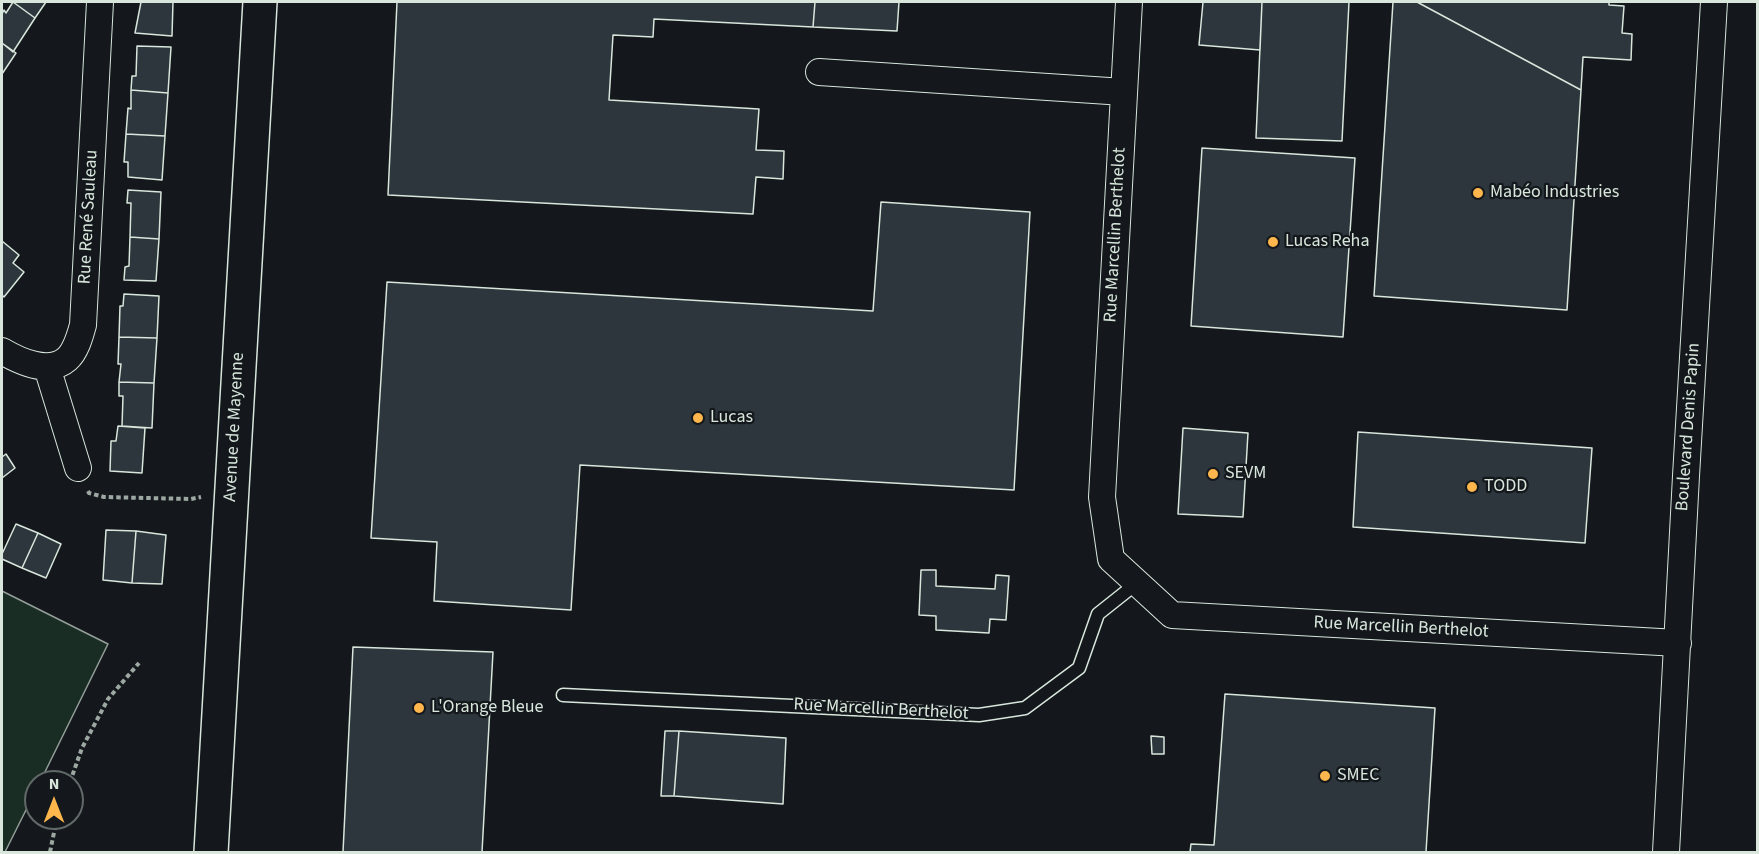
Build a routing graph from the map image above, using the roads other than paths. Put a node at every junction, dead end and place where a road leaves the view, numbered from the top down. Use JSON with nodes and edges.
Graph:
{"nodes":[{"id":1,"x":100,"y":2,"type":"edge"},
{"id":2,"x":260,"y":2,"type":"edge"},
{"id":3,"x":1129,"y":2,"type":"edge"},
{"id":4,"x":1714,"y":2,"type":"edge"},
{"id":5,"x":819,"y":72,"type":"dead end"},
{"id":6,"x":1124,"y":92,"type":"junction"},
{"id":7,"x":2,"y":351,"type":"edge"},
{"id":8,"x":47,"y":367,"type":"junction"},
{"id":9,"x":78,"y":468,"type":"road end"},
{"id":10,"x":1137,"y":583,"type":"junction"},
{"id":11,"x":1678,"y":644,"type":"junction"},
{"id":12,"x":563,"y":695,"type":"dead end"},
{"id":13,"x":212,"y":852,"type":"edge"},
{"id":14,"x":1666,"y":852,"type":"edge"}],
"edges":[{"from":1,"to":8,"type":"street","name":"Rue René Sauleau"},
{"from":2,"to":13,"type":"main road","name":"Avenue de Mayenne"},
{"from":3,"to":6,"type":"street","name":"Rue Marcellin Berthelot"},
{"from":4,"to":11,"type":"street","name":"Boulevard Denis Papin"},
{"from":5,"to":6,"type":"street"},
{"from":6,"to":10,"type":"street","name":"Rue Marcellin Berthelot"},
{"from":7,"to":8,"type":"street"},
{"from":8,"to":9,"type":"street"},
{"from":10,"to":11,"type":"street","name":"Rue Marcellin Berthelot"},
{"from":10,"to":12,"type":"lane","name":"Rue Marcellin Berthelot"},
{"from":11,"to":14,"type":"street","name":"Boulevard Denis Papin"}]}
